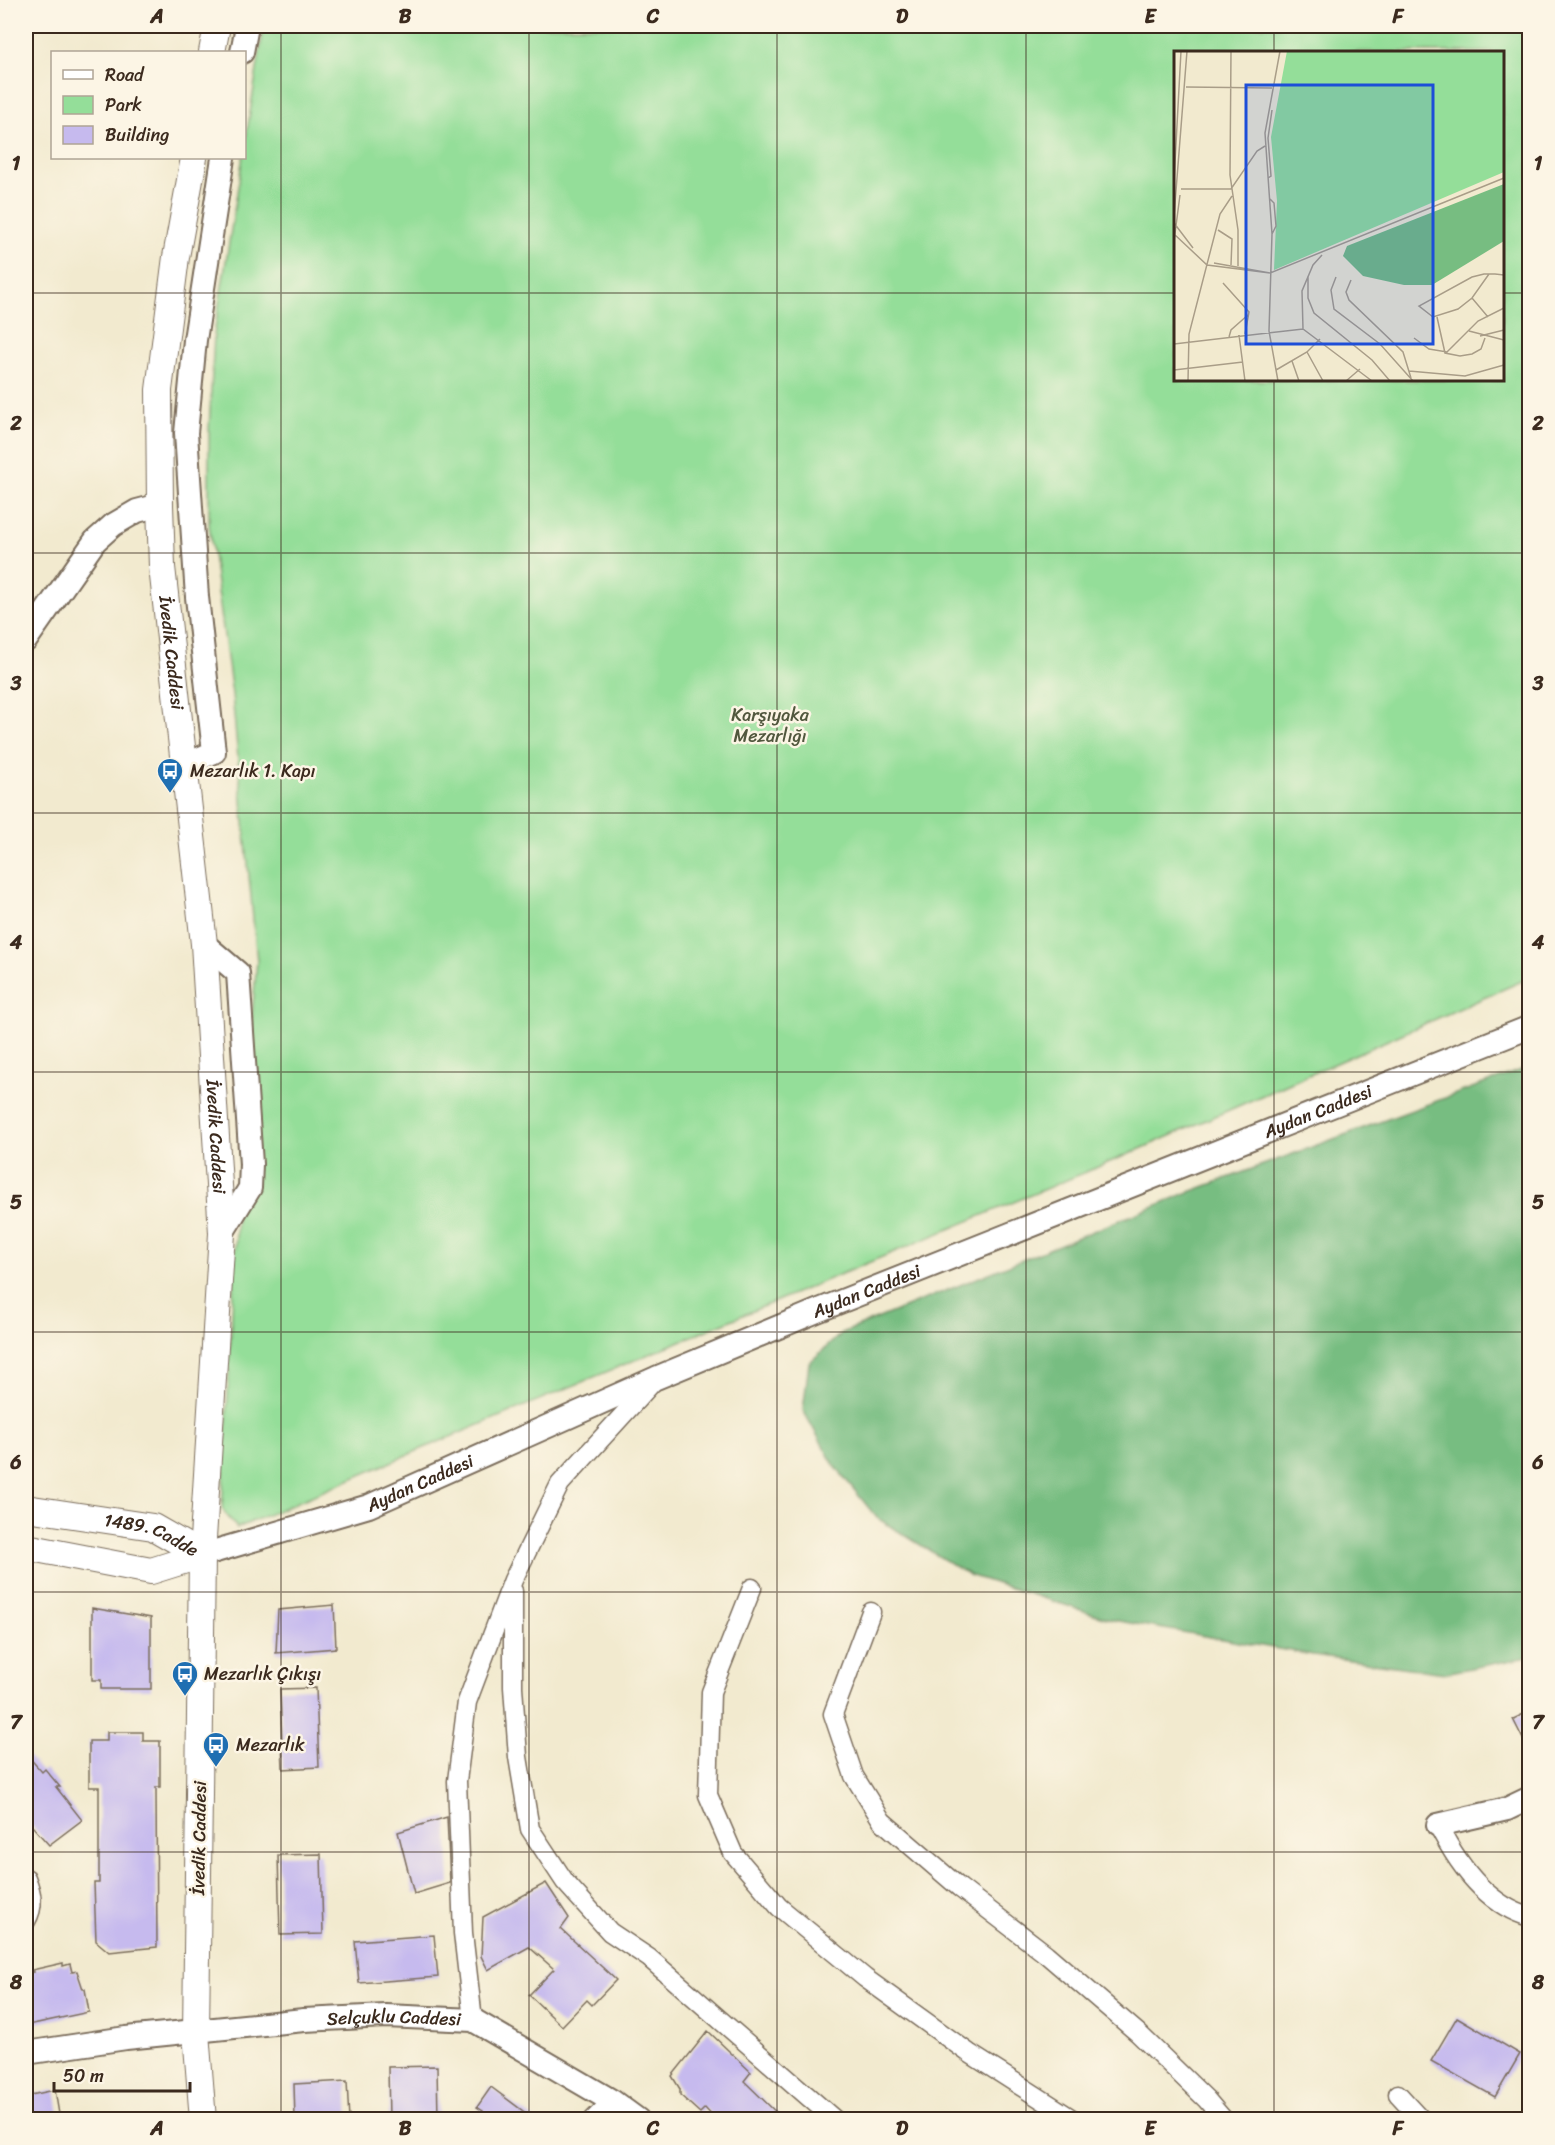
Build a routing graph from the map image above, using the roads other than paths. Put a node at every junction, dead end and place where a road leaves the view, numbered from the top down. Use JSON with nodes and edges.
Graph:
{"nodes":[{"id":1,"x":216,"y":26,"type":"edge"},
{"id":2,"x":247,"y":26,"type":"edge"},
{"id":3,"x":212,"y":51,"type":"edge"},
{"id":4,"x":242,"y":51,"type":"edge"},
{"id":5,"x":194,"y":159,"type":"edge"},
{"id":6,"x":224,"y":159,"type":"edge"},
{"id":7,"x":176,"y":257,"type":"junction"},
{"id":8,"x":207,"y":263,"type":"junction"},
{"id":9,"x":160,"y":505,"type":"junction"},
{"id":10,"x":195,"y":564,"type":"junction"},
{"id":11,"x":162,"y":567,"type":"junction"},
{"id":12,"x":26,"y":640,"type":"edge"},
{"id":13,"x":185,"y":765,"type":"junction"},
{"id":14,"x":1530,"y":1027,"type":"edge"},
{"id":15,"x":656,"y":1378,"type":"junction"},
{"id":16,"x":26,"y":1508,"type":"edge"},
{"id":17,"x":26,"y":1546,"type":"edge"},
{"id":18,"x":202,"y":1555,"type":"junction"},
{"id":19,"x":513,"y":1580,"type":"junction"},
{"id":20,"x":752,"y":1588,"type":"dead end"},
{"id":21,"x":871,"y":1612,"type":"dead end"},
{"id":22,"x":1530,"y":1798,"type":"edge"},
{"id":23,"x":1438,"y":1825,"type":"joint"},
{"id":24,"x":28,"y":1889,"type":"edge"},
{"id":25,"x":1530,"y":1917,"type":"edge"},
{"id":26,"x":26,"y":1922,"type":"edge"},
{"id":27,"x":473,"y":2019,"type":"junction"},
{"id":28,"x":196,"y":2032,"type":"junction"},
{"id":29,"x":26,"y":2053,"type":"edge"},
{"id":30,"x":1398,"y":2094,"type":"dead end"},
{"id":31,"x":612,"y":2101,"type":"junction"},
{"id":32,"x":203,"y":2120,"type":"edge"},
{"id":33,"x":593,"y":2120,"type":"edge"},
{"id":34,"x":638,"y":2120,"type":"edge"},
{"id":35,"x":836,"y":2120,"type":"edge"},
{"id":36,"x":1074,"y":2120,"type":"edge"},
{"id":37,"x":1224,"y":2120,"type":"edge"},
{"id":38,"x":1422,"y":2120,"type":"edge"}],
"edges":[{"from":1,"to":3,"type":"main road"},
{"from":2,"to":4,"type":"street"},
{"from":5,"to":7,"type":"main road","name":"İvedik Caddesi"},
{"from":6,"to":8,"type":"street"},
{"from":7,"to":8,"type":"street"},
{"from":7,"to":9,"type":"main road","name":"İvedik Caddesi"},
{"from":8,"to":10,"type":"street"},
{"from":9,"to":11,"type":"main road","name":"İvedik Caddesi"},
{"from":9,"to":12,"type":"street"},
{"from":10,"to":11,"type":"street"},
{"from":10,"to":13,"type":"street"},
{"from":11,"to":13,"type":"main road","name":"İvedik Caddesi"},
{"from":13,"to":18,"type":"main road","name":"İvedik Caddesi"},
{"from":14,"to":15,"type":"street","name":"Aydan Caddesi"},
{"from":15,"to":18,"type":"street","name":"Aydan Caddesi"},
{"from":15,"to":19,"type":"street"},
{"from":16,"to":18,"type":"main road","name":"1489. Cadde"},
{"from":17,"to":18,"type":"main road","name":"1489. Cadde"},
{"from":18,"to":28,"type":"main road","name":"İvedik Caddesi"},
{"from":19,"to":27,"type":"street"},
{"from":19,"to":35,"type":"street"},
{"from":20,"to":36,"type":"street"},
{"from":21,"to":37,"type":"street"},
{"from":22,"to":23,"type":"street"},
{"from":23,"to":25,"type":"street"},
{"from":24,"to":26,"type":"street"},
{"from":27,"to":28,"type":"street","name":"Selçuklu Caddesi"},
{"from":27,"to":31,"type":"street","name":"Selçuklu Caddesi"},
{"from":28,"to":29,"type":"street","name":"Selçuklu Caddesi"},
{"from":28,"to":32,"type":"main road","name":"İvedik Caddesi"},
{"from":30,"to":38,"type":"street"},
{"from":31,"to":33,"type":"street"},
{"from":31,"to":34,"type":"street","name":"Selçuklu Caddesi"}]}
